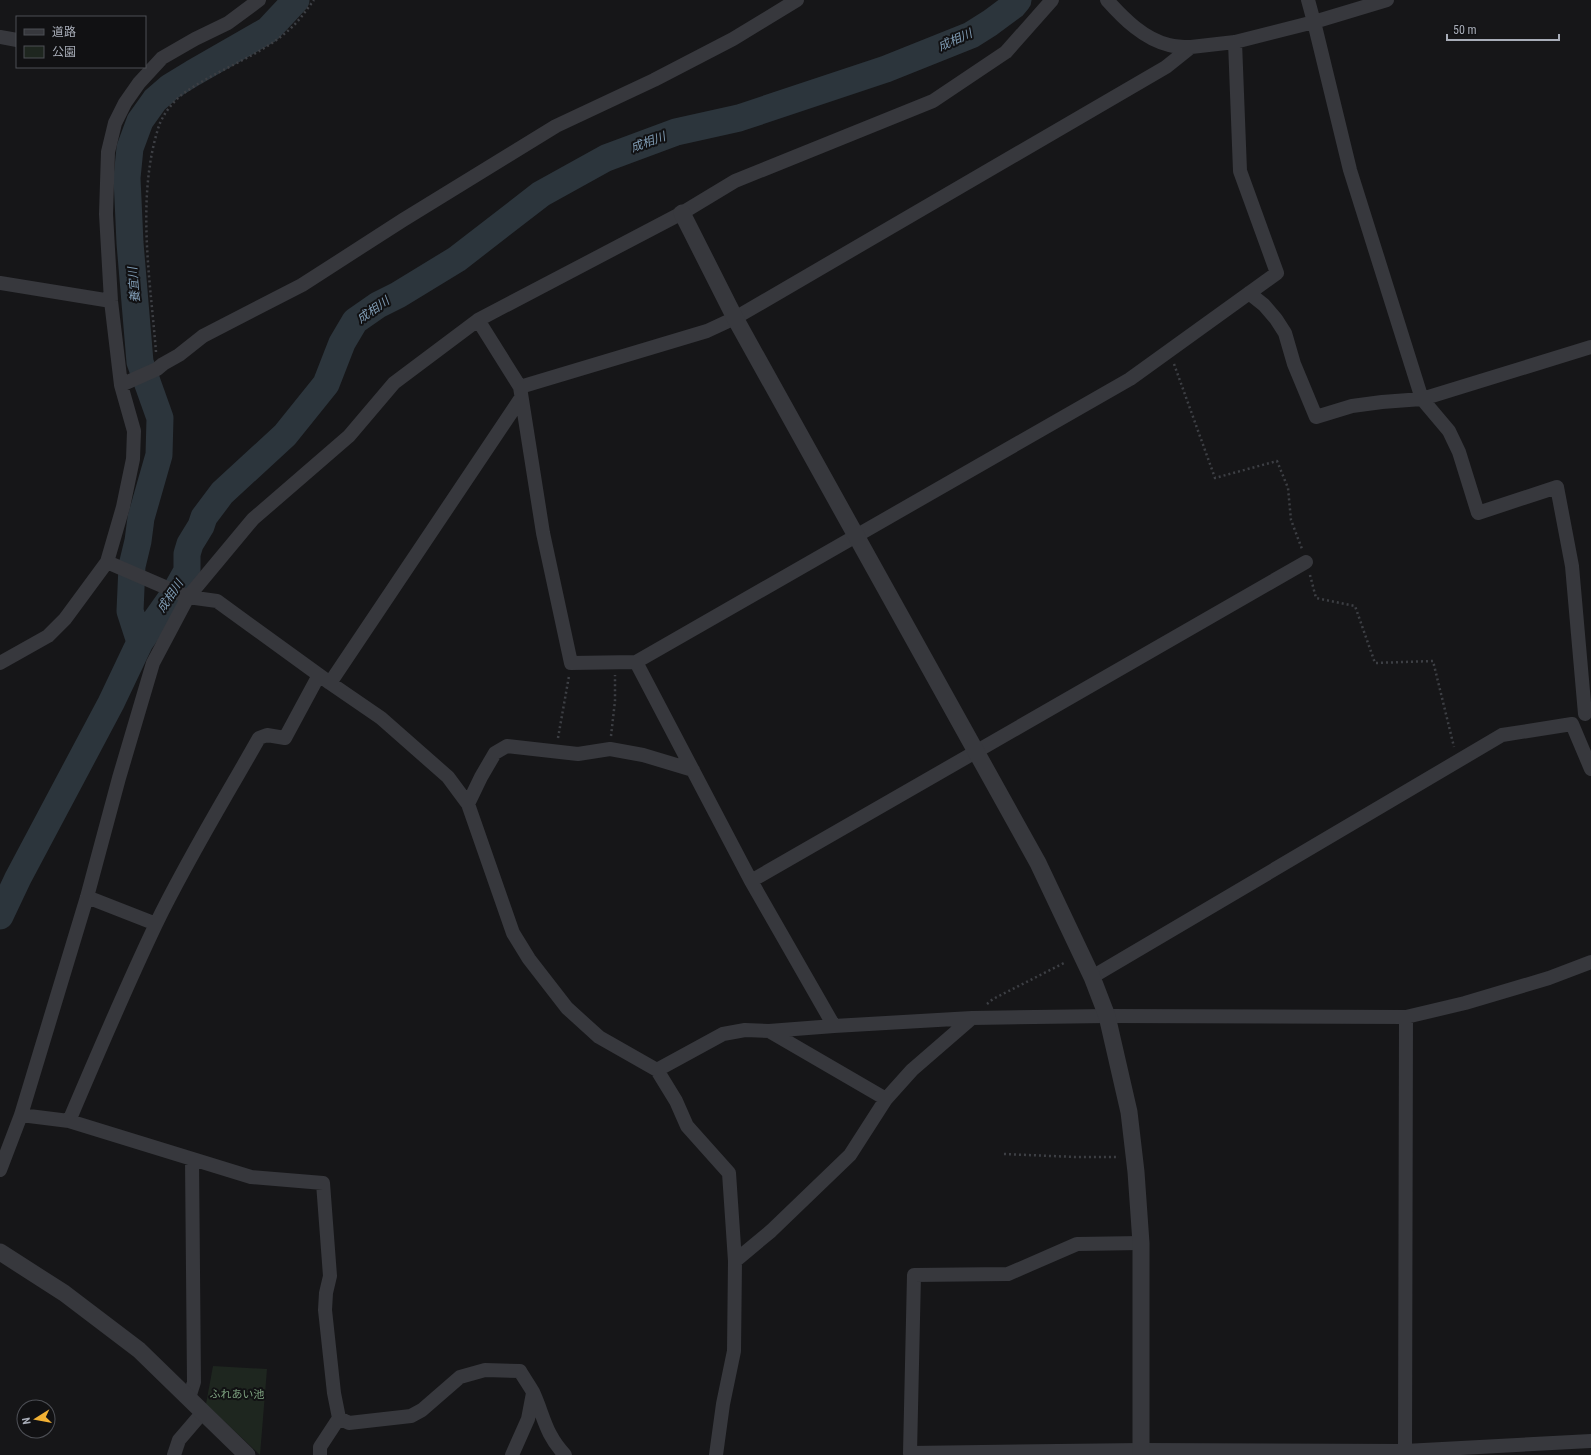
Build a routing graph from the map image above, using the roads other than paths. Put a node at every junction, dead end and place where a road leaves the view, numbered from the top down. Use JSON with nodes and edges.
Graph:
{"nodes":[{"id":1,"x":259,"y":0,"type":"edge"},
{"id":2,"x":797,"y":0,"type":"edge"},
{"id":3,"x":1052,"y":0,"type":"edge"},
{"id":4,"x":1107,"y":0,"type":"edge"},
{"id":5,"x":1308,"y":0,"type":"edge"},
{"id":6,"x":1387,"y":0,"type":"edge"},
{"id":7,"x":1314,"y":22,"type":"junction"},
{"id":8,"x":0,"y":37,"type":"edge"},
{"id":9,"x":16,"y":40,"type":"edge"},
{"id":10,"x":1235,"y":42,"type":"junction"},
{"id":11,"x":1191,"y":47,"type":"junction"},
{"id":12,"x":151,"y":63,"type":"edge"},
{"id":13,"x":682,"y":213,"type":"junction"},
{"id":14,"x":0,"y":284,"type":"edge"},
{"id":15,"x":1249,"y":293,"type":"junction"},
{"id":16,"x":111,"y":301,"type":"junction"},
{"id":17,"x":735,"y":318,"type":"junction"},
{"id":18,"x":478,"y":320,"type":"junction"},
{"id":19,"x":1591,"y":347,"type":"edge"},
{"id":20,"x":121,"y":385,"type":"junction"},
{"id":21,"x":521,"y":393,"type":"junction"},
{"id":22,"x":1422,"y":399,"type":"junction"},
{"id":23,"x":857,"y":536,"type":"junction"},
{"id":24,"x":107,"y":562,"type":"junction"},
{"id":25,"x":1306,"y":562,"type":"dead end"},
{"id":26,"x":188,"y":597,"type":"junction"},
{"id":27,"x":636,"y":662,"type":"junction"},
{"id":28,"x":0,"y":663,"type":"edge"},
{"id":29,"x":325,"y":679,"type":"junction"},
{"id":30,"x":1588,"y":712,"type":"edge"},
{"id":31,"x":1572,"y":724,"type":"junction"},
{"id":32,"x":977,"y":753,"type":"junction"},
{"id":33,"x":1591,"y":769,"type":"edge"},
{"id":34,"x":693,"y":770,"type":"junction"},
{"id":35,"x":468,"y":804,"type":"junction"},
{"id":36,"x":751,"y":881,"type":"junction"},
{"id":37,"x":86,"y":897,"type":"junction"},
{"id":38,"x":156,"y":924,"type":"junction"},
{"id":39,"x":1591,"y":962,"type":"edge"},
{"id":40,"x":1092,"y":977,"type":"junction"},
{"id":41,"x":1108,"y":1016,"type":"junction"},
{"id":42,"x":1406,"y":1017,"type":"junction"},
{"id":43,"x":972,"y":1018,"type":"junction"},
{"id":44,"x":834,"y":1026,"type":"junction"},
{"id":45,"x":769,"y":1031,"type":"junction"},
{"id":46,"x":657,"y":1070,"type":"junction"},
{"id":47,"x":886,"y":1099,"type":"junction"},
{"id":48,"x":21,"y":1115,"type":"junction"},
{"id":49,"x":69,"y":1121,"type":"junction"},
{"id":50,"x":192,"y":1160,"type":"junction"},
{"id":51,"x":0,"y":1170,"type":"edge"},
{"id":52,"x":1141,"y":1243,"type":"junction"},
{"id":53,"x":0,"y":1252,"type":"edge"},
{"id":54,"x":735,"y":1261,"type":"junction"},
{"id":55,"x":533,"y":1392,"type":"junction"},
{"id":56,"x":189,"y":1398,"type":"junction"},
{"id":57,"x":203,"y":1412,"type":"junction"},
{"id":58,"x":339,"y":1418,"type":"junction"},
{"id":59,"x":1591,"y":1441,"type":"edge"},
{"id":60,"x":1141,"y":1453,"type":"edge"},
{"id":61,"x":1405,"y":1453,"type":"edge"},
{"id":62,"x":910,"y":1454,"type":"edge"},
{"id":63,"x":174,"y":1455,"type":"edge"},
{"id":64,"x":247,"y":1455,"type":"edge"},
{"id":65,"x":320,"y":1455,"type":"edge"},
{"id":66,"x":512,"y":1455,"type":"edge"},
{"id":67,"x":565,"y":1455,"type":"edge"},
{"id":68,"x":716,"y":1455,"type":"edge"}],
"edges":[{"from":1,"to":12,"type":"street"},
{"from":2,"to":20,"type":"street"},
{"from":3,"to":13,"type":"street"},
{"from":4,"to":11,"type":"street"},
{"from":5,"to":7,"type":"street"},
{"from":6,"to":7,"type":"street"},
{"from":7,"to":10,"type":"street"},
{"from":7,"to":22,"type":"street"},
{"from":8,"to":9,"type":"street"},
{"from":10,"to":11,"type":"street"},
{"from":10,"to":15,"type":"street"},
{"from":11,"to":17,"type":"street"},
{"from":12,"to":16,"type":"street"},
{"from":13,"to":17,"type":"street"},
{"from":13,"to":18,"type":"street"},
{"from":14,"to":16,"type":"street"},
{"from":15,"to":22,"type":"street"},
{"from":15,"to":23,"type":"street"},
{"from":16,"to":20,"type":"street"},
{"from":17,"to":21,"type":"street"},
{"from":17,"to":23,"type":"street"},
{"from":18,"to":21,"type":"street"},
{"from":18,"to":26,"type":"street"},
{"from":19,"to":22,"type":"street"},
{"from":20,"to":24,"type":"street"},
{"from":21,"to":27,"type":"street"},
{"from":21,"to":29,"type":"street"},
{"from":22,"to":30,"type":"street"},
{"from":23,"to":27,"type":"street"},
{"from":23,"to":32,"type":"street"},
{"from":24,"to":26,"type":"street"},
{"from":24,"to":28,"type":"street"},
{"from":25,"to":32,"type":"street"},
{"from":26,"to":29,"type":"street"},
{"from":26,"to":37,"type":"street"},
{"from":27,"to":34,"type":"street"},
{"from":29,"to":35,"type":"street"},
{"from":29,"to":38,"type":"street"},
{"from":30,"to":31,"type":"street"},
{"from":31,"to":33,"type":"street"},
{"from":31,"to":40,"type":"street"},
{"from":32,"to":36,"type":"street"},
{"from":32,"to":40,"type":"street"},
{"from":34,"to":35,"type":"street"},
{"from":34,"to":36,"type":"street"},
{"from":35,"to":46,"type":"street"},
{"from":36,"to":44,"type":"street"},
{"from":37,"to":38,"type":"street"},
{"from":37,"to":48,"type":"street"},
{"from":38,"to":49,"type":"street"},
{"from":39,"to":42,"type":"street"},
{"from":40,"to":41,"type":"street"},
{"from":41,"to":42,"type":"street"},
{"from":41,"to":43,"type":"street"},
{"from":41,"to":52,"type":"street"},
{"from":42,"to":61,"type":"street"},
{"from":43,"to":44,"type":"street"},
{"from":43,"to":47,"type":"street"},
{"from":44,"to":45,"type":"street"},
{"from":45,"to":46,"type":"street"},
{"from":45,"to":47,"type":"street"},
{"from":46,"to":54,"type":"street"},
{"from":47,"to":54,"type":"street"},
{"from":48,"to":49,"type":"street"},
{"from":48,"to":51,"type":"street"},
{"from":49,"to":50,"type":"street"},
{"from":50,"to":56,"type":"street"},
{"from":50,"to":58,"type":"street"},
{"from":52,"to":60,"type":"street"},
{"from":52,"to":62,"type":"street"},
{"from":53,"to":56,"type":"street"},
{"from":54,"to":68,"type":"street"},
{"from":55,"to":58,"type":"street"},
{"from":55,"to":66,"type":"street"},
{"from":55,"to":67,"type":"street"},
{"from":56,"to":57,"type":"street"},
{"from":57,"to":63,"type":"street"},
{"from":57,"to":64,"type":"street"},
{"from":58,"to":65,"type":"street"},
{"from":59,"to":61,"type":"street"},
{"from":60,"to":61,"type":"street"},
{"from":60,"to":62,"type":"street"}]}
